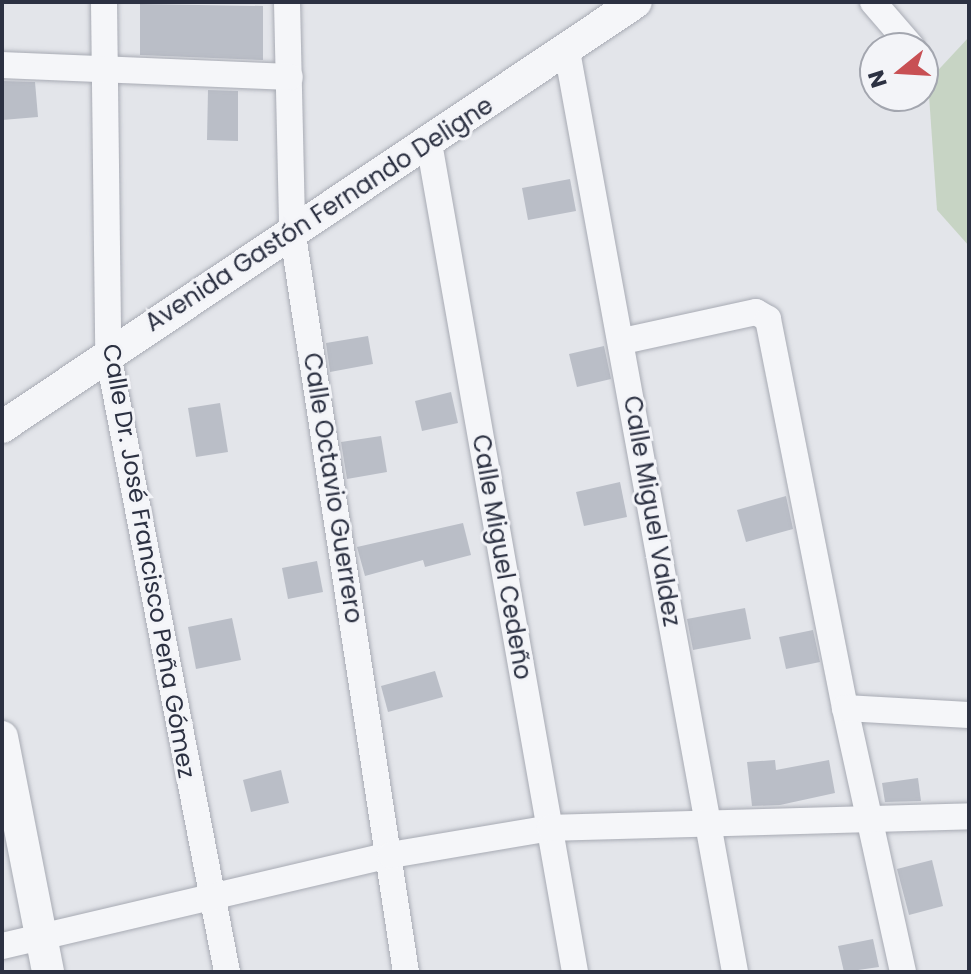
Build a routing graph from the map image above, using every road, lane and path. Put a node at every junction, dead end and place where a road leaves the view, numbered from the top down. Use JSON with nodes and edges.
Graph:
{"nodes":[{"id":1,"x":104,"y":2,"type":"edge"},
{"id":2,"x":287,"y":2,"type":"edge"},
{"id":3,"x":636,"y":2,"type":"edge"},
{"id":4,"x":873,"y":2,"type":"edge"},
{"id":5,"x":899,"y":32,"type":"edge"},
{"id":6,"x":567,"y":51,"type":"junction"},
{"id":7,"x":2,"y":65,"type":"edge"},
{"id":8,"x":103,"y":69,"type":"junction"},
{"id":9,"x":290,"y":77,"type":"junction"},
{"id":10,"x":429,"y":143,"type":"junction"},
{"id":11,"x":292,"y":229,"type":"junction"},
{"id":12,"x":623,"y":341,"type":"junction"},
{"id":13,"x":108,"y":354,"type":"junction"},
{"id":14,"x":2,"y":427,"type":"edge"},
{"id":15,"x":845,"y":708,"type":"junction"},
{"id":16,"x":969,"y":715,"type":"edge"},
{"id":17,"x":2,"y":737,"type":"edge"},
{"id":18,"x":969,"y":816,"type":"edge"},
{"id":19,"x":869,"y":818,"type":"junction"},
{"id":20,"x":706,"y":823,"type":"junction"},
{"id":21,"x":550,"y":828,"type":"junction"},
{"id":22,"x":391,"y":855,"type":"junction"},
{"id":23,"x":212,"y":898,"type":"junction"},
{"id":24,"x":40,"y":936,"type":"junction"},
{"id":25,"x":2,"y":946,"type":"edge"},
{"id":26,"x":48,"y":972,"type":"edge"},
{"id":27,"x":227,"y":972,"type":"edge"},
{"id":28,"x":406,"y":972,"type":"edge"},
{"id":29,"x":575,"y":972,"type":"edge"},
{"id":30,"x":735,"y":972,"type":"edge"},
{"id":31,"x":903,"y":972,"type":"edge"}],
"edges":[{"from":1,"to":8,"type":"street","name":"Calle Dr. José Francisco Peña Gómez"},
{"from":2,"to":9,"type":"street","name":"Calle Octavio Guerrero"},
{"from":3,"to":6,"type":"street","name":"Avenida Gastón Fernando Deligne"},
{"from":4,"to":5,"type":"street"},
{"from":6,"to":10,"type":"street","name":"Avenida Gastón Fernando Deligne"},
{"from":6,"to":12,"type":"street","name":"Calle Miguel Valdez"},
{"from":7,"to":8,"type":"street"},
{"from":8,"to":9,"type":"street"},
{"from":8,"to":13,"type":"street","name":"Calle Dr. José Francisco Peña Gómez"},
{"from":9,"to":11,"type":"street","name":"Calle Octavio Guerrero"},
{"from":10,"to":11,"type":"street","name":"Avenida Gastón Fernando Deligne"},
{"from":10,"to":21,"type":"street","name":"Calle Miguel Cedeño"},
{"from":11,"to":13,"type":"street","name":"Avenida Gastón Fernando Deligne"},
{"from":11,"to":22,"type":"street","name":"Calle Octavio Guerrero"},
{"from":12,"to":15,"type":"street"},
{"from":12,"to":20,"type":"street","name":"Calle Miguel Valdez"},
{"from":13,"to":14,"type":"street","name":"Avenida Gastón Fernando Deligne"},
{"from":13,"to":23,"type":"street","name":"Calle Dr. José Francisco Peña Gómez"},
{"from":15,"to":16,"type":"street"},
{"from":15,"to":19,"type":"street"},
{"from":17,"to":24,"type":"street"},
{"from":18,"to":19,"type":"street"},
{"from":19,"to":20,"type":"street"},
{"from":19,"to":31,"type":"street"},
{"from":20,"to":21,"type":"street"},
{"from":20,"to":30,"type":"street","name":"Calle Miguel Valdez"},
{"from":21,"to":22,"type":"street"},
{"from":21,"to":29,"type":"street","name":"Calle Miguel Cedeño"},
{"from":22,"to":23,"type":"street"},
{"from":22,"to":28,"type":"street","name":"Calle Octavio Guerrero"},
{"from":23,"to":24,"type":"street"},
{"from":23,"to":27,"type":"street","name":"Calle Dr. José Francisco Peña Gómez"},
{"from":24,"to":25,"type":"street"},
{"from":24,"to":26,"type":"street"}]}
